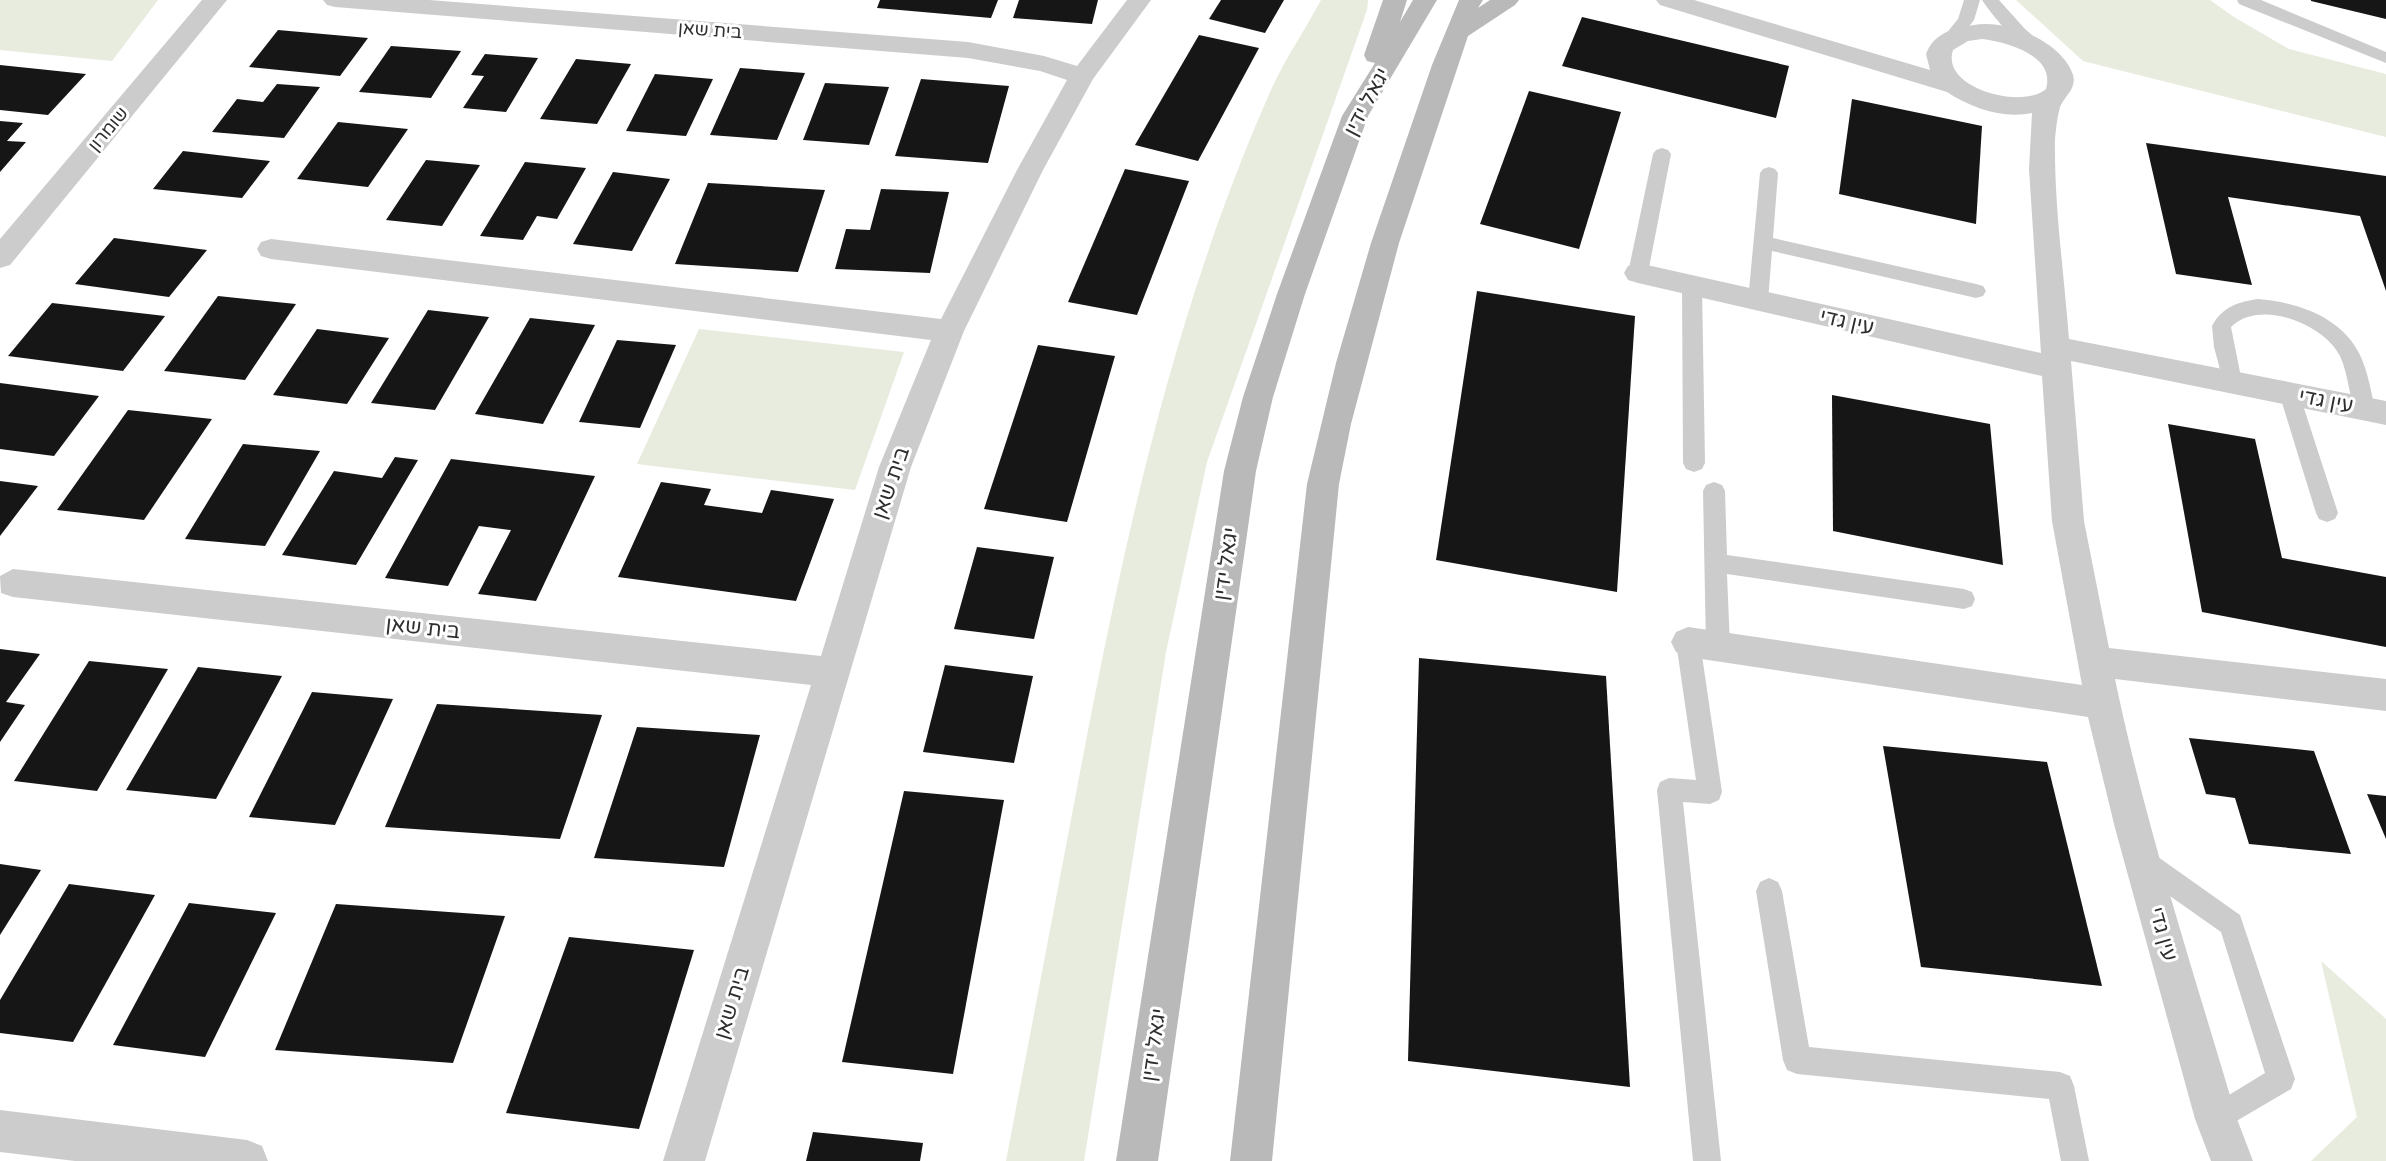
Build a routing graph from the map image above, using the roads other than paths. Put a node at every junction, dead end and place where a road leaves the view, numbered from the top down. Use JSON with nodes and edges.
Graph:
{"nodes":[{"id":1,"x":216,"y":0,"type":"edge"},
{"id":2,"x":335,"y":0,"type":"edge"},
{"id":3,"x":1139,"y":0,"type":"edge"},
{"id":4,"x":1395,"y":0,"type":"edge"},
{"id":5,"x":1425,"y":0,"type":"edge"},
{"id":6,"x":1471,"y":0,"type":"edge"},
{"id":7,"x":1507,"y":0,"type":"edge"},
{"id":8,"x":1668,"y":0,"type":"edge"},
{"id":9,"x":1972,"y":0,"type":"edge"},
{"id":10,"x":1990,"y":0,"type":"edge"},
{"id":11,"x":2245,"y":0,"type":"edge"},
{"id":12,"x":433,"y":4,"type":"edge"},
{"id":13,"x":1457,"y":32,"type":"junction"},
{"id":14,"x":1944,"y":45,"type":"junction"},
{"id":15,"x":2041,"y":50,"type":"junction"},
{"id":16,"x":1854,"y":56,"type":"junction"},
{"id":17,"x":2386,"y":58,"type":"edge"},
{"id":18,"x":1082,"y":76,"type":"junction"},
{"id":19,"x":1956,"y":86,"type":"junction"},
{"id":20,"x":2054,"y":96,"type":"junction"},
{"id":21,"x":1980,"y":98,"type":"junction"},
{"id":22,"x":1355,"y":116,"type":"junction"},
{"id":23,"x":1662,"y":154,"type":"dead end"},
{"id":24,"x":2042,"y":169,"type":"junction"},
{"id":25,"x":1769,"y":173,"type":"dead end"},
{"id":26,"x":1763,"y":242,"type":"junction"},
{"id":27,"x":271,"y":249,"type":"dead end"},
{"id":28,"x":0,"y":258,"type":"edge"},
{"id":29,"x":1638,"y":273,"type":"joint"},
{"id":30,"x":1692,"y":286,"type":"junction"},
{"id":31,"x":1976,"y":291,"type":"dead end"},
{"id":32,"x":1758,"y":301,"type":"junction"},
{"id":33,"x":949,"y":331,"type":"junction"},
{"id":34,"x":2055,"y":357,"type":"junction"},
{"id":35,"x":2232,"y":382,"type":"junction"},
{"id":36,"x":2289,"y":393,"type":"junction"},
{"id":37,"x":2376,"y":410,"type":"edge"},
{"id":38,"x":1694,"y":463,"type":"dead end"},
{"id":39,"x":1714,"y":491,"type":"dead end"},
{"id":40,"x":2327,"y":513,"type":"dead end"},
{"id":41,"x":1716,"y":563,"type":"junction"},
{"id":42,"x":13,"y":584,"type":"dead end"},
{"id":43,"x":1964,"y":599,"type":"dead end"},
{"id":44,"x":1703,"y":645,"type":"junction"},
{"id":45,"x":2094,"y":661,"type":"junction"},
{"id":46,"x":832,"y":672,"type":"junction"},
{"id":47,"x":2386,"y":695,"type":"edge"},
{"id":48,"x":2103,"y":704,"type":"junction"},
{"id":49,"x":2142,"y":861,"type":"junction"},
{"id":50,"x":1769,"y":891,"type":"dead end"},
{"id":51,"x":2216,"y":1119,"type":"junction"},
{"id":52,"x":0,"y":1131,"type":"edge"},
{"id":53,"x":247,"y":1161,"type":"edge"},
{"id":54,"x":684,"y":1161,"type":"edge"},
{"id":55,"x":1137,"y":1161,"type":"edge"},
{"id":56,"x":1251,"y":1161,"type":"edge"},
{"id":57,"x":1707,"y":1161,"type":"edge"},
{"id":58,"x":2075,"y":1161,"type":"edge"},
{"id":59,"x":2232,"y":1161,"type":"edge"}],
"edges":[{"from":1,"to":28,"type":"street","name":"שומרון"},
{"from":2,"to":12,"type":"street","name":"בית שאן"},
{"from":3,"to":18,"type":"street","name":"בית שאן"},
{"from":4,"to":22,"type":"main road"},
{"from":5,"to":22,"type":"main road","name":"יגאל ידין"},
{"from":6,"to":13,"type":"main road"},
{"from":7,"to":13,"type":"main road"},
{"from":8,"to":16,"type":"street"},
{"from":9,"to":14,"type":"lane"},
{"from":10,"to":15,"type":"lane"},
{"from":11,"to":17,"type":"lane"},
{"from":12,"to":18,"type":"street","name":"בית שאן"},
{"from":13,"to":56,"type":"main road"},
{"from":14,"to":15,"type":"street"},
{"from":14,"to":16,"type":"street"},
{"from":14,"to":19,"type":"street"},
{"from":15,"to":20,"type":"street"},
{"from":16,"to":19,"type":"street"},
{"from":18,"to":33,"type":"street","name":"בית שאן"},
{"from":19,"to":21,"type":"street"},
{"from":20,"to":21,"type":"street"},
{"from":20,"to":24,"type":"street","name":"עין גדי"},
{"from":21,"to":24,"type":"street","name":"עין גדי"},
{"from":22,"to":55,"type":"main road","name":"יגאל ידין"},
{"from":23,"to":29,"type":"lane"},
{"from":24,"to":34,"type":"street","name":"עין גדי"},
{"from":25,"to":26,"type":"lane"},
{"from":26,"to":31,"type":"lane"},
{"from":26,"to":32,"type":"lane"},
{"from":27,"to":33,"type":"street"},
{"from":29,"to":30,"type":"street","name":"עין גדי"},
{"from":30,"to":32,"type":"street","name":"עין גדי"},
{"from":30,"to":38,"type":"lane"},
{"from":32,"to":34,"type":"street","name":"עין גדי"},
{"from":33,"to":46,"type":"street","name":"בית שאן"},
{"from":34,"to":35,"type":"street","name":"עין גדי"},
{"from":34,"to":45,"type":"street","name":"עין גדי"},
{"from":35,"to":36,"type":"street","name":"עין גדי"},
{"from":35,"to":37,"type":"lane"},
{"from":36,"to":37,"type":"street","name":"עין גדי"},
{"from":36,"to":40,"type":"lane"},
{"from":39,"to":41,"type":"lane"},
{"from":41,"to":43,"type":"lane"},
{"from":41,"to":44,"type":"lane"},
{"from":42,"to":46,"type":"street","name":"בית שאן"},
{"from":44,"to":48,"type":"street"},
{"from":44,"to":57,"type":"lane"},
{"from":45,"to":47,"type":"street"},
{"from":45,"to":48,"type":"street","name":"עין גדי"},
{"from":46,"to":54,"type":"street","name":"בית שאן"},
{"from":48,"to":49,"type":"street","name":"עין גדי"},
{"from":49,"to":51,"type":"street","name":"עין גדי"},
{"from":49,"to":51,"type":"lane"},
{"from":50,"to":58,"type":"lane"},
{"from":51,"to":59,"type":"street","name":"עין גדי"},
{"from":52,"to":53,"type":"street"}]}
